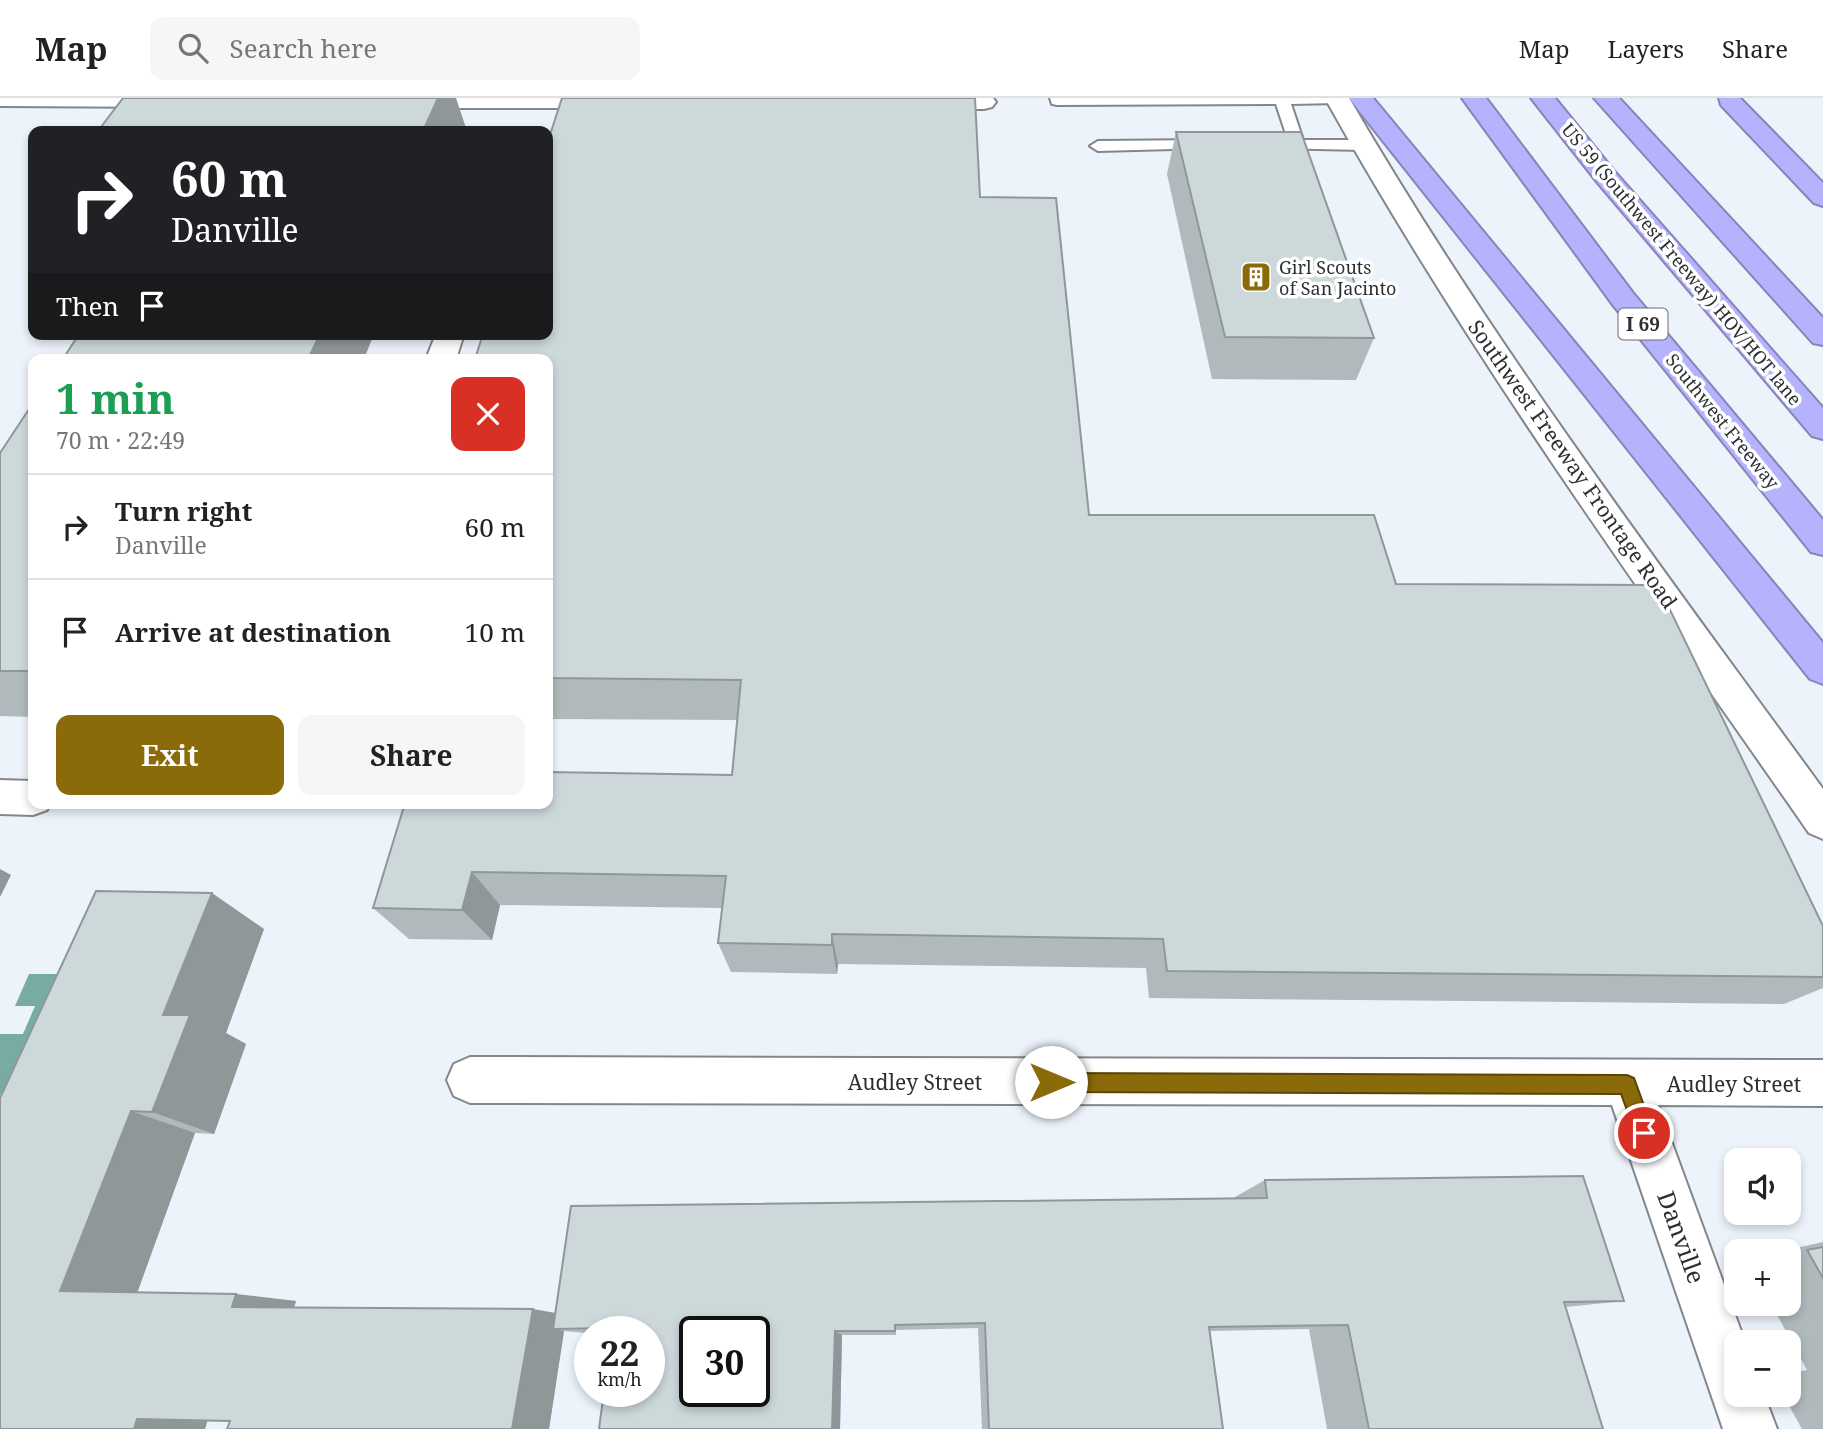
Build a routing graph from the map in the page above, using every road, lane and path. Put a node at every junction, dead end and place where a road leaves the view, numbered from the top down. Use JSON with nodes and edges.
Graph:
{"nodes":[{"id":1,"x":1057,"y":98,"type":"edge"},
{"id":2,"x":1337,"y":98,"type":"edge"},
{"id":3,"x":1361,"y":98,"type":"edge"},
{"id":4,"x":1474,"y":98,"type":"edge"},
{"id":5,"x":1543,"y":98,"type":"edge"},
{"id":6,"x":1606,"y":98,"type":"edge"},
{"id":7,"x":0,"y":99,"type":"edge"},
{"id":8,"x":1728,"y":99,"type":"edge"},
{"id":9,"x":202,"y":100,"type":"edge"},
{"id":10,"x":1282,"y":100,"type":"edge"},
{"id":11,"x":378,"y":101,"type":"edge"},
{"id":12,"x":637,"y":102,"type":"edge"},
{"id":13,"x":904,"y":102,"type":"edge"},
{"id":14,"x":984,"y":102,"type":"dead end"},
{"id":15,"x":1227,"y":145,"type":"edge"},
{"id":16,"x":1255,"y":145,"type":"edge"},
{"id":17,"x":1297,"y":145,"type":"junction"},
{"id":18,"x":1363,"y":145,"type":"junction"},
{"id":19,"x":1098,"y":146,"type":"dead end"},
{"id":20,"x":1823,"y":184,"type":"edge"},
{"id":21,"x":1823,"y":198,"type":"edge"},
{"id":22,"x":1823,"y":336,"type":"edge"},
{"id":23,"x":1823,"y":428,"type":"edge"},
{"id":24,"x":1823,"y":542,"type":"edge"},
{"id":25,"x":1823,"y":669,"type":"edge"},
{"id":26,"x":0,"y":797,"type":"edge"},
{"id":27,"x":28,"y":798,"type":"edge"},
{"id":28,"x":1823,"y":821,"type":"edge"},
{"id":29,"x":470,"y":1080,"type":"dead end"},
{"id":30,"x":1823,"y":1083,"type":"edge"},
{"id":31,"x":1627,"y":1084,"type":"junction"},
{"id":32,"x":1724,"y":1355,"type":"edge"},
{"id":33,"x":1742,"y":1407,"type":"edge"},
{"id":34,"x":1750,"y":1429,"type":"edge"}],
"edges":[{"from":1,"to":10,"type":"lane"},
{"from":2,"to":10,"type":"lane"},
{"from":2,"to":18,"type":"street","name":"Southwest Freeway Frontage Road"},
{"from":3,"to":25,"type":"highway"},
{"from":4,"to":24,"type":"highway","name":"Southwest Freeway","number":"I 69"},
{"from":5,"to":23,"type":"highway","name":"US 59 (Southwest Freeway) HOV/HOT lane"},
{"from":6,"to":22,"type":"highway"},
{"from":7,"to":9,"type":"street"},
{"from":8,"to":20,"type":"street"},
{"from":8,"to":21,"type":"highway"},
{"from":10,"to":17,"type":"lane"},
{"from":11,"to":12,"type":"street"},
{"from":13,"to":14,"type":"street"},
{"from":15,"to":19,"type":"lane"},
{"from":16,"to":17,"type":"lane"},
{"from":17,"to":18,"type":"lane"},
{"from":18,"to":28,"type":"street","name":"Southwest Freeway Frontage Road"},
{"from":26,"to":27,"type":"street"},
{"from":29,"to":31,"type":"street","name":"Audley Street"},
{"from":30,"to":31,"type":"street","name":"Audley Street"},
{"from":31,"to":32,"type":"street","name":"Danville"},
{"from":33,"to":34,"type":"street"}]}
